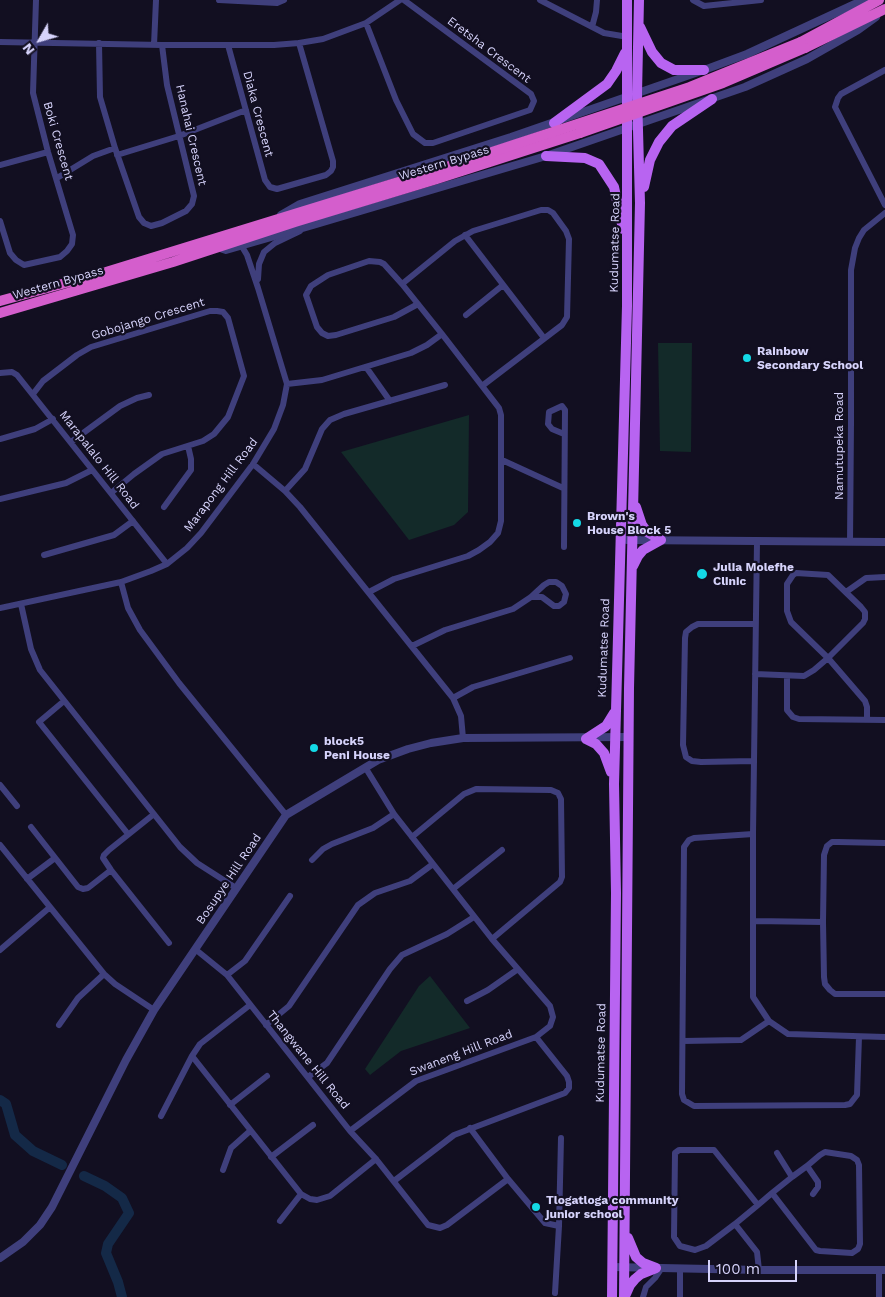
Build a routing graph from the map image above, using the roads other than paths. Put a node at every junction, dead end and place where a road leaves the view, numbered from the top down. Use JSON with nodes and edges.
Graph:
{"nodes":[{"id":1,"x":36,"y":0,"type":"edge"},
{"id":2,"x":156,"y":0,"type":"edge"},
{"id":3,"x":219,"y":0,"type":"edge"},
{"id":4,"x":284,"y":0,"type":"edge"},
{"id":5,"x":400,"y":0,"type":"edge"},
{"id":6,"x":404,"y":0,"type":"edge"},
{"id":7,"x":540,"y":0,"type":"edge"},
{"id":8,"x":597,"y":0,"type":"edge"},
{"id":9,"x":627,"y":0,"type":"edge"},
{"id":10,"x":639,"y":0,"type":"edge"},
{"id":11,"x":693,"y":0,"type":"edge"},
{"id":12,"x":761,"y":0,"type":"edge"},
{"id":13,"x":874,"y":0,"type":"edge"},
{"id":14,"x":880,"y":0,"type":"edge"},
{"id":15,"x":885,"y":9,"type":"edge"},
{"id":16,"x":366,"y":23,"type":"junction"},
{"id":17,"x":639,"y":24,"type":"junction"},
{"id":18,"x":592,"y":27,"type":"junction"},
{"id":19,"x":0,"y":42,"type":"edge"},
{"id":20,"x":34,"y":42,"type":"junction"},
{"id":21,"x":628,"y":42,"type":"junction"},
{"id":22,"x":99,"y":43,"type":"junction"},
{"id":23,"x":299,"y":43,"type":"junction"},
{"id":24,"x":154,"y":45,"type":"junction"},
{"id":25,"x":228,"y":45,"type":"junction"},
{"id":26,"x":803,"y":45,"type":"junction"},
{"id":27,"x":162,"y":46,"type":"junction"},
{"id":28,"x":704,"y":70,"type":"junction"},
{"id":29,"x":885,"y":70,"type":"edge"},
{"id":30,"x":672,"y":81,"type":"junction"},
{"id":31,"x":637,"y":94,"type":"junction"},
{"id":32,"x":626,"y":98,"type":"junction"},
{"id":33,"x":712,"y":99,"type":"junction"},
{"id":34,"x":684,"y":108,"type":"junction"},
{"id":35,"x":246,"y":110,"type":"junction"},
{"id":36,"x":592,"y":110,"type":"junction"},
{"id":37,"x":554,"y":123,"type":"junction"},
{"id":38,"x":638,"y":124,"type":"junction"},
{"id":39,"x":627,"y":128,"type":"junction"},
{"id":40,"x":179,"y":136,"type":"junction"},
{"id":41,"x":598,"y":138,"type":"junction"},
{"id":42,"x":48,"y":152,"type":"junction"},
{"id":43,"x":116,"y":152,"type":"junction"},
{"id":44,"x":546,"y":156,"type":"junction"},
{"id":45,"x":0,"y":165,"type":"edge"},
{"id":46,"x":56,"y":178,"type":"junction"},
{"id":47,"x":640,"y":203,"type":"junction"},
{"id":48,"x":885,"y":205,"type":"edge"},
{"id":49,"x":885,"y":213,"type":"edge"},
{"id":50,"x":275,"y":219,"type":"junction"},
{"id":51,"x":0,"y":221,"type":"edge"},
{"id":52,"x":313,"y":225,"type":"junction"},
{"id":53,"x":465,"y":235,"type":"junction"},
{"id":54,"x":241,"y":245,"type":"junction"},
{"id":55,"x":219,"y":247,"type":"junction"},
{"id":56,"x":627,"y":247,"type":"junction"},
{"id":57,"x":402,"y":284,"type":"junction"},
{"id":58,"x":503,"y":285,"type":"junction"},
{"id":59,"x":258,"y":288,"type":"junction"},
{"id":60,"x":0,"y":301,"type":"edge"},
{"id":61,"x":418,"y":304,"type":"junction"},
{"id":62,"x":0,"y":313,"type":"edge"},
{"id":63,"x":466,"y":315,"type":"dead end"},
{"id":64,"x":442,"y":334,"type":"junction"},
{"id":65,"x":544,"y":338,"type":"junction"},
{"id":66,"x":366,"y":367,"type":"junction"},
{"id":67,"x":0,"y":373,"type":"edge"},
{"id":68,"x":287,"y":384,"type":"junction"},
{"id":69,"x":445,"y":385,"type":"dead end"},
{"id":70,"x":482,"y":386,"type":"junction"},
{"id":71,"x":32,"y":394,"type":"junction"},
{"id":72,"x":149,"y":395,"type":"dead end"},
{"id":73,"x":390,"y":401,"type":"junction"},
{"id":74,"x":53,"y":420,"type":"junction"},
{"id":75,"x":564,"y":434,"type":"dead end"},
{"id":76,"x":0,"y":439,"type":"edge"},
{"id":77,"x":71,"y":442,"type":"junction"},
{"id":78,"x":188,"y":446,"type":"junction"},
{"id":79,"x":502,"y":460,"type":"junction"},
{"id":80,"x":253,"y":464,"type":"junction"},
{"id":81,"x":92,"y":470,"type":"junction"},
{"id":82,"x":563,"y":488,"type":"junction"},
{"id":83,"x":285,"y":491,"type":"junction"},
{"id":84,"x":632,"y":492,"type":"junction"},
{"id":85,"x":111,"y":493,"type":"junction"},
{"id":86,"x":0,"y":499,"type":"edge"},
{"id":87,"x":164,"y":508,"type":"dead end"},
{"id":88,"x":133,"y":521,"type":"junction"},
{"id":89,"x":620,"y":539,"type":"junction"},
{"id":90,"x":631,"y":540,"type":"junction"},
{"id":91,"x":660,"y":540,"type":"junction"},
{"id":92,"x":757,"y":542,"type":"junction"},
{"id":93,"x":850,"y":542,"type":"junction"},
{"id":94,"x":885,"y":542,"type":"edge"},
{"id":95,"x":564,"y":547,"type":"dead end"},
{"id":96,"x":44,"y":555,"type":"dead end"},
{"id":97,"x":166,"y":564,"type":"junction"},
{"id":98,"x":631,"y":570,"type":"junction"},
{"id":99,"x":885,"y":577,"type":"edge"},
{"id":100,"x":121,"y":582,"type":"junction"},
{"id":101,"x":369,"y":592,"type":"junction"},
{"id":102,"x":846,"y":592,"type":"junction"},
{"id":103,"x":531,"y":598,"type":"junction"},
{"id":104,"x":21,"y":604,"type":"junction"},
{"id":105,"x":0,"y":608,"type":"edge"},
{"id":106,"x":755,"y":624,"type":"junction"},
{"id":107,"x":412,"y":646,"type":"junction"},
{"id":108,"x":570,"y":658,"type":"dead end"},
{"id":109,"x":828,"y":658,"type":"junction"},
{"id":110,"x":755,"y":674,"type":"junction"},
{"id":111,"x":787,"y":676,"type":"junction"},
{"id":112,"x":453,"y":698,"type":"junction"},
{"id":113,"x":64,"y":701,"type":"junction"},
{"id":114,"x":615,"y":711,"type":"junction"},
{"id":115,"x":867,"y":719,"type":"junction"},
{"id":116,"x":885,"y":720,"type":"edge"},
{"id":117,"x":615,"y":737,"type":"junction"},
{"id":118,"x":629,"y":737,"type":"junction"},
{"id":119,"x":463,"y":738,"type":"junction"},
{"id":120,"x":586,"y":738,"type":"junction"},
{"id":121,"x":754,"y":761,"type":"junction"},
{"id":122,"x":365,"y":767,"type":"junction"},
{"id":123,"x":614,"y":784,"type":"junction"},
{"id":124,"x":0,"y":785,"type":"edge"},
{"id":125,"x":17,"y":806,"type":"dead end"},
{"id":126,"x":154,"y":814,"type":"junction"},
{"id":127,"x":394,"y":814,"type":"junction"},
{"id":128,"x":286,"y":815,"type":"junction"},
{"id":129,"x":31,"y":827,"type":"dead end"},
{"id":130,"x":128,"y":834,"type":"junction"},
{"id":131,"x":753,"y":834,"type":"junction"},
{"id":132,"x":412,"y":837,"type":"junction"},
{"id":133,"x":885,"y":843,"type":"edge"},
{"id":134,"x":0,"y":845,"type":"edge"},
{"id":135,"x":502,"y":850,"type":"dead end"},
{"id":136,"x":55,"y":858,"type":"junction"},
{"id":137,"x":312,"y":860,"type":"dead end"},
{"id":138,"x":433,"y":864,"type":"junction"},
{"id":139,"x":111,"y":870,"type":"junction"},
{"id":140,"x":27,"y":879,"type":"junction"},
{"id":141,"x":236,"y":888,"type":"junction"},
{"id":142,"x":453,"y":889,"type":"junction"},
{"id":143,"x":290,"y":896,"type":"dead end"},
{"id":144,"x":49,"y":908,"type":"junction"},
{"id":145,"x":474,"y":916,"type":"junction"},
{"id":146,"x":754,"y":921,"type":"junction"},
{"id":147,"x":824,"y":922,"type":"junction"},
{"id":148,"x":492,"y":939,"type":"junction"},
{"id":149,"x":169,"y":943,"type":"dead end"},
{"id":150,"x":195,"y":949,"type":"junction"},
{"id":151,"x":0,"y":950,"type":"edge"},
{"id":152,"x":518,"y":969,"type":"junction"},
{"id":153,"x":104,"y":974,"type":"junction"},
{"id":154,"x":227,"y":975,"type":"junction"},
{"id":155,"x":885,"y":994,"type":"edge"},
{"id":156,"x":467,"y":1001,"type":"dead end"},
{"id":157,"x":250,"y":1005,"type":"junction"},
{"id":158,"x":154,"y":1010,"type":"junction"},
{"id":159,"x":769,"y":1021,"type":"junction"},
{"id":160,"x":59,"y":1025,"type":"dead end"},
{"id":161,"x":266,"y":1025,"type":"junction"},
{"id":162,"x":536,"y":1037,"type":"junction"},
{"id":163,"x":859,"y":1037,"type":"junction"},
{"id":164,"x":885,"y":1037,"type":"edge"},
{"id":165,"x":683,"y":1042,"type":"junction"},
{"id":166,"x":192,"y":1056,"type":"junction"},
{"id":167,"x":267,"y":1076,"type":"dead end"},
{"id":168,"x":308,"y":1077,"type":"junction"},
{"id":169,"x":230,"y":1105,"type":"junction"},
{"id":170,"x":161,"y":1116,"type":"dead end"},
{"id":171,"x":313,"y":1125,"type":"dead end"},
{"id":172,"x":470,"y":1128,"type":"junction"},
{"id":173,"x":250,"y":1131,"type":"junction"},
{"id":174,"x":350,"y":1131,"type":"junction"},
{"id":175,"x":561,"y":1138,"type":"dead end"},
{"id":176,"x":776,"y":1153,"type":"dead end"},
{"id":177,"x":271,"y":1157,"type":"junction"},
{"id":178,"x":376,"y":1159,"type":"junction"},
{"id":179,"x":807,"y":1166,"type":"junction"},
{"id":180,"x":223,"y":1170,"type":"dead end"},
{"id":181,"x":792,"y":1177,"type":"junction"},
{"id":182,"x":508,"y":1179,"type":"junction"},
{"id":183,"x":394,"y":1181,"type":"junction"},
{"id":184,"x":772,"y":1193,"type":"junction"},
{"id":185,"x":301,"y":1194,"type":"junction"},
{"id":186,"x":813,"y":1194,"type":"dead end"},
{"id":187,"x":758,"y":1205,"type":"junction"},
{"id":188,"x":280,"y":1221,"type":"dead end"},
{"id":189,"x":625,"y":1221,"type":"junction"},
{"id":190,"x":735,"y":1224,"type":"junction"},
{"id":191,"x":559,"y":1226,"type":"junction"},
{"id":192,"x":0,"y":1258,"type":"edge"},
{"id":193,"x":612,"y":1267,"type":"junction"},
{"id":194,"x":625,"y":1267,"type":"junction"},
{"id":195,"x":659,"y":1268,"type":"junction"},
{"id":196,"x":680,"y":1269,"type":"junction"},
{"id":197,"x":758,"y":1270,"type":"junction"},
{"id":198,"x":882,"y":1270,"type":"edge"},
{"id":199,"x":554,"y":1293,"type":"dead end"},
{"id":200,"x":612,"y":1297,"type":"edge"},
{"id":201,"x":625,"y":1297,"type":"edge"},
{"id":202,"x":643,"y":1297,"type":"edge"},
{"id":203,"x":680,"y":1297,"type":"edge"},
{"id":204,"x":879,"y":1297,"type":"edge"}],
"edges":[{"from":1,"to":20,"type":"street","name":"Boki Crescent"},
{"from":2,"to":24,"type":"street"},
{"from":3,"to":4,"type":"street"},
{"from":5,"to":16,"type":"street"},
{"from":6,"to":16,"type":"street","name":"Eretsha Crescent"},
{"from":7,"to":18,"type":"street"},
{"from":8,"to":18,"type":"street"},
{"from":9,"to":21,"type":"main road","name":"Kudumatse Road"},
{"from":10,"to":17,"type":"main road","name":"Kudumatse Road"},
{"from":11,"to":12,"type":"street"},
{"from":13,"to":28,"type":"street"},
{"from":14,"to":26,"type":"highway","name":"Western Bypass"},
{"from":15,"to":26,"type":"highway","name":"Western Bypass"},
{"from":15,"to":33,"type":"street"},
{"from":16,"to":23,"type":"street"},
{"from":17,"to":28,"type":"main road"},
{"from":17,"to":31,"type":"main road","name":"Kudumatse Road"},
{"from":18,"to":21,"type":"street"},
{"from":19,"to":20,"type":"street"},
{"from":20,"to":22,"type":"street"},
{"from":20,"to":42,"type":"street","name":"Boki Crescent"},
{"from":21,"to":32,"type":"main road","name":"Kudumatse Road"},
{"from":21,"to":37,"type":"main road"},
{"from":22,"to":24,"type":"street"},
{"from":22,"to":43,"type":"street"},
{"from":23,"to":25,"type":"street"},
{"from":23,"to":35,"type":"street","name":"Diaka Crescent"},
{"from":24,"to":27,"type":"street"},
{"from":25,"to":27,"type":"street"},
{"from":25,"to":35,"type":"street","name":"Diaka Crescent"},
{"from":26,"to":50,"type":"highway","name":"Western Bypass","bridge":true},
{"from":26,"to":55,"type":"highway","name":"Western Bypass","bridge":true},
{"from":27,"to":40,"type":"street","name":"Hanahai Crescent"},
{"from":28,"to":30,"type":"street"},
{"from":29,"to":48,"type":"street"},
{"from":30,"to":31,"type":"street"},
{"from":30,"to":34,"type":"street"},
{"from":31,"to":32,"type":"street"},
{"from":31,"to":38,"type":"main road","name":"Kudumatse Road"},
{"from":32,"to":36,"type":"street"},
{"from":32,"to":39,"type":"main road","name":"Kudumatse Road"},
{"from":33,"to":34,"type":"street"},
{"from":33,"to":47,"type":"main road"},
{"from":34,"to":38,"type":"street"},
{"from":35,"to":40,"type":"street"},
{"from":36,"to":37,"type":"street"},
{"from":36,"to":41,"type":"street"},
{"from":37,"to":50,"type":"street"},
{"from":38,"to":39,"type":"street"},
{"from":38,"to":47,"type":"main road","name":"Kudumatse Road"},
{"from":39,"to":41,"type":"street"},
{"from":39,"to":56,"type":"main road","name":"Kudumatse Road"},
{"from":40,"to":43,"type":"street"},
{"from":40,"to":43,"type":"street","name":"Hanahai Crescent"},
{"from":41,"to":44,"type":"street"},
{"from":42,"to":45,"type":"street"},
{"from":42,"to":46,"type":"street","name":"Boki Crescent"},
{"from":43,"to":46,"type":"street"},
{"from":44,"to":52,"type":"street"},
{"from":44,"to":56,"type":"main road"},
{"from":46,"to":51,"type":"street","name":"Boki Crescent"},
{"from":47,"to":84,"type":"main road","name":"Kudumatse Road"},
{"from":49,"to":93,"type":"street","name":"Namutupeka Road"},
{"from":50,"to":60,"type":"highway","name":"Western Bypass"},
{"from":52,"to":54,"type":"street"},
{"from":52,"to":59,"type":"street"},
{"from":53,"to":57,"type":"street"},
{"from":53,"to":58,"type":"street"},
{"from":53,"to":65,"type":"street"},
{"from":54,"to":55,"type":"street"},
{"from":54,"to":59,"type":"street","name":"Marapong Hill Road"},
{"from":55,"to":62,"type":"highway","name":"Western Bypass"},
{"from":56,"to":89,"type":"main road","name":"Kudumatse Road"},
{"from":57,"to":61,"type":"street"},
{"from":57,"to":61,"type":"street"},
{"from":58,"to":63,"type":"street"},
{"from":58,"to":65,"type":"street"},
{"from":59,"to":68,"type":"street","name":"Marapong Hill Road"},
{"from":61,"to":64,"type":"street"},
{"from":64,"to":66,"type":"street"},
{"from":64,"to":70,"type":"street"},
{"from":65,"to":70,"type":"street"},
{"from":66,"to":68,"type":"street"},
{"from":66,"to":73,"type":"street"},
{"from":67,"to":71,"type":"street","name":"Marapalalo Hill Road"},
{"from":68,"to":80,"type":"street","name":"Marapong Hill Road"},
{"from":69,"to":73,"type":"street"},
{"from":70,"to":79,"type":"street"},
{"from":71,"to":74,"type":"street","name":"Marapalalo Hill Road"},
{"from":71,"to":78,"type":"street","name":"Gobojango Crescent"},
{"from":72,"to":77,"type":"street"},
{"from":73,"to":83,"type":"street"},
{"from":74,"to":76,"type":"street"},
{"from":74,"to":77,"type":"street","name":"Marapalalo Hill Road"},
{"from":75,"to":82,"type":"street"},
{"from":77,"to":81,"type":"street","name":"Marapalalo Hill Road"},
{"from":78,"to":85,"type":"street"},
{"from":78,"to":87,"type":"street"},
{"from":79,"to":82,"type":"street"},
{"from":79,"to":101,"type":"street"},
{"from":80,"to":83,"type":"street"},
{"from":80,"to":97,"type":"street","name":"Marapong Hill Road"},
{"from":81,"to":85,"type":"street","name":"Marapalalo Hill Road"},
{"from":81,"to":86,"type":"street"},
{"from":82,"to":95,"type":"street"},
{"from":83,"to":101,"type":"street"},
{"from":84,"to":90,"type":"main road","name":"Kudumatse Road"},
{"from":84,"to":91,"type":"main road"},
{"from":85,"to":88,"type":"street","name":"Marapalalo Hill Road"},
{"from":88,"to":96,"type":"street"},
{"from":88,"to":97,"type":"street","name":"Marapalalo Hill Road"},
{"from":89,"to":90,"type":"street"},
{"from":89,"to":114,"type":"main road","name":"Kudumatse Road"},
{"from":90,"to":91,"type":"street"},
{"from":90,"to":98,"type":"main road","name":"Kudumatse Road"},
{"from":91,"to":92,"type":"street"},
{"from":91,"to":98,"type":"main road"},
{"from":92,"to":93,"type":"street"},
{"from":92,"to":106,"type":"street"},
{"from":93,"to":94,"type":"street"},
{"from":97,"to":100,"type":"street","name":"Marapong Hill Road"},
{"from":98,"to":118,"type":"main road","name":"Kudumatse Road"},
{"from":99,"to":102,"type":"street"},
{"from":100,"to":104,"type":"street","name":"Marapong Hill Road"},
{"from":100,"to":128,"type":"street"},
{"from":101,"to":107,"type":"street"},
{"from":102,"to":109,"type":"street"},
{"from":102,"to":109,"type":"street"},
{"from":103,"to":103,"type":"street"},
{"from":103,"to":107,"type":"street"},
{"from":104,"to":105,"type":"street","name":"Marapong Hill Road"},
{"from":104,"to":113,"type":"street"},
{"from":106,"to":110,"type":"street"},
{"from":106,"to":121,"type":"street"},
{"from":107,"to":112,"type":"street"},
{"from":108,"to":112,"type":"street"},
{"from":109,"to":111,"type":"street"},
{"from":109,"to":115,"type":"street"},
{"from":110,"to":111,"type":"street"},
{"from":110,"to":121,"type":"street"},
{"from":111,"to":115,"type":"street"},
{"from":112,"to":119,"type":"street"},
{"from":113,"to":126,"type":"street"},
{"from":113,"to":130,"type":"street"},
{"from":114,"to":117,"type":"main road","name":"Kudumatse Road"},
{"from":114,"to":120,"type":"main road"},
{"from":115,"to":116,"type":"street"},
{"from":117,"to":118,"type":"street","name":"Bosupye Hill Road"},
{"from":117,"to":120,"type":"street","name":"Bosupye Hill Road"},
{"from":117,"to":123,"type":"main road","name":"Kudumatse Road"},
{"from":118,"to":189,"type":"main road","name":"Kudumatse Road"},
{"from":119,"to":120,"type":"street","name":"Bosupye Hill Road"},
{"from":119,"to":122,"type":"street","name":"Bosupye Hill Road"},
{"from":120,"to":123,"type":"main road"},
{"from":121,"to":131,"type":"street"},
{"from":122,"to":127,"type":"street"},
{"from":122,"to":128,"type":"street","name":"Bosupye Hill Road"},
{"from":123,"to":193,"type":"main road","name":"Kudumatse Road"},
{"from":124,"to":125,"type":"street"},
{"from":126,"to":130,"type":"street"},
{"from":126,"to":141,"type":"street"},
{"from":127,"to":132,"type":"street"},
{"from":127,"to":137,"type":"street"},
{"from":128,"to":141,"type":"street","name":"Bosupye Hill Road"},
{"from":129,"to":136,"type":"street"},
{"from":130,"to":139,"type":"street"},
{"from":131,"to":146,"type":"street"},
{"from":131,"to":165,"type":"street"},
{"from":132,"to":138,"type":"street"},
{"from":132,"to":148,"type":"street"},
{"from":133,"to":147,"type":"street"},
{"from":134,"to":140,"type":"street"},
{"from":135,"to":142,"type":"street"},
{"from":136,"to":139,"type":"street"},
{"from":136,"to":140,"type":"street"},
{"from":138,"to":142,"type":"street"},
{"from":138,"to":161,"type":"street"},
{"from":139,"to":149,"type":"street"},
{"from":140,"to":144,"type":"street"},
{"from":141,"to":150,"type":"street","name":"Bosupye Hill Road"},
{"from":142,"to":145,"type":"street"},
{"from":143,"to":154,"type":"street"},
{"from":144,"to":151,"type":"street"},
{"from":144,"to":153,"type":"street"},
{"from":145,"to":148,"type":"street"},
{"from":145,"to":168,"type":"street"},
{"from":146,"to":147,"type":"street"},
{"from":146,"to":159,"type":"street"},
{"from":147,"to":155,"type":"street"},
{"from":148,"to":152,"type":"street"},
{"from":150,"to":154,"type":"street","name":"Thangwane Hill Road"},
{"from":150,"to":158,"type":"street","name":"Bosupye Hill Road"},
{"from":152,"to":156,"type":"street"},
{"from":152,"to":162,"type":"street"},
{"from":153,"to":158,"type":"street"},
{"from":153,"to":160,"type":"street"},
{"from":154,"to":157,"type":"street","name":"Thangwane Hill Road"},
{"from":157,"to":161,"type":"street","name":"Thangwane Hill Road"},
{"from":157,"to":166,"type":"street"},
{"from":158,"to":192,"type":"street","name":"Bosupye Hill Road"},
{"from":159,"to":163,"type":"street"},
{"from":159,"to":165,"type":"street"},
{"from":161,"to":168,"type":"street","name":"Thangwane Hill Road"},
{"from":162,"to":172,"type":"street"},
{"from":162,"to":174,"type":"street","name":"Swaneng Hill Road"},
{"from":163,"to":164,"type":"street"},
{"from":163,"to":165,"type":"street"},
{"from":166,"to":169,"type":"street"},
{"from":166,"to":170,"type":"street"},
{"from":167,"to":169,"type":"street"},
{"from":168,"to":174,"type":"street","name":"Thangwane Hill Road"},
{"from":169,"to":173,"type":"street"},
{"from":171,"to":177,"type":"street"},
{"from":172,"to":182,"type":"street"},
{"from":172,"to":183,"type":"street"},
{"from":173,"to":177,"type":"street"},
{"from":173,"to":180,"type":"street"},
{"from":174,"to":178,"type":"street","name":"Thangwane Hill Road"},
{"from":175,"to":191,"type":"street"},
{"from":176,"to":181,"type":"street"},
{"from":177,"to":185,"type":"street"},
{"from":178,"to":183,"type":"street","name":"Thangwane Hill Road"},
{"from":178,"to":185,"type":"street"},
{"from":179,"to":181,"type":"street"},
{"from":179,"to":184,"type":"street"},
{"from":179,"to":186,"type":"street"},
{"from":181,"to":184,"type":"street"},
{"from":182,"to":183,"type":"street","name":"Thangwane Hill Road"},
{"from":182,"to":191,"type":"street"},
{"from":184,"to":187,"type":"street"},
{"from":185,"to":188,"type":"street"},
{"from":187,"to":190,"type":"street"},
{"from":187,"to":190,"type":"street"},
{"from":189,"to":194,"type":"main road","name":"Kudumatse Road"},
{"from":189,"to":195,"type":"main road"},
{"from":190,"to":197,"type":"street"},
{"from":191,"to":199,"type":"street"},
{"from":193,"to":194,"type":"street"},
{"from":193,"to":200,"type":"main road","name":"Kudumatse Road"},
{"from":194,"to":195,"type":"street"},
{"from":194,"to":201,"type":"main road","name":"Kudumatse Road"},
{"from":195,"to":196,"type":"street"},
{"from":195,"to":201,"type":"main road"},
{"from":195,"to":202,"type":"street"},
{"from":196,"to":197,"type":"street"},
{"from":196,"to":203,"type":"street"},
{"from":197,"to":198,"type":"street"},
{"from":198,"to":204,"type":"street"}]}
